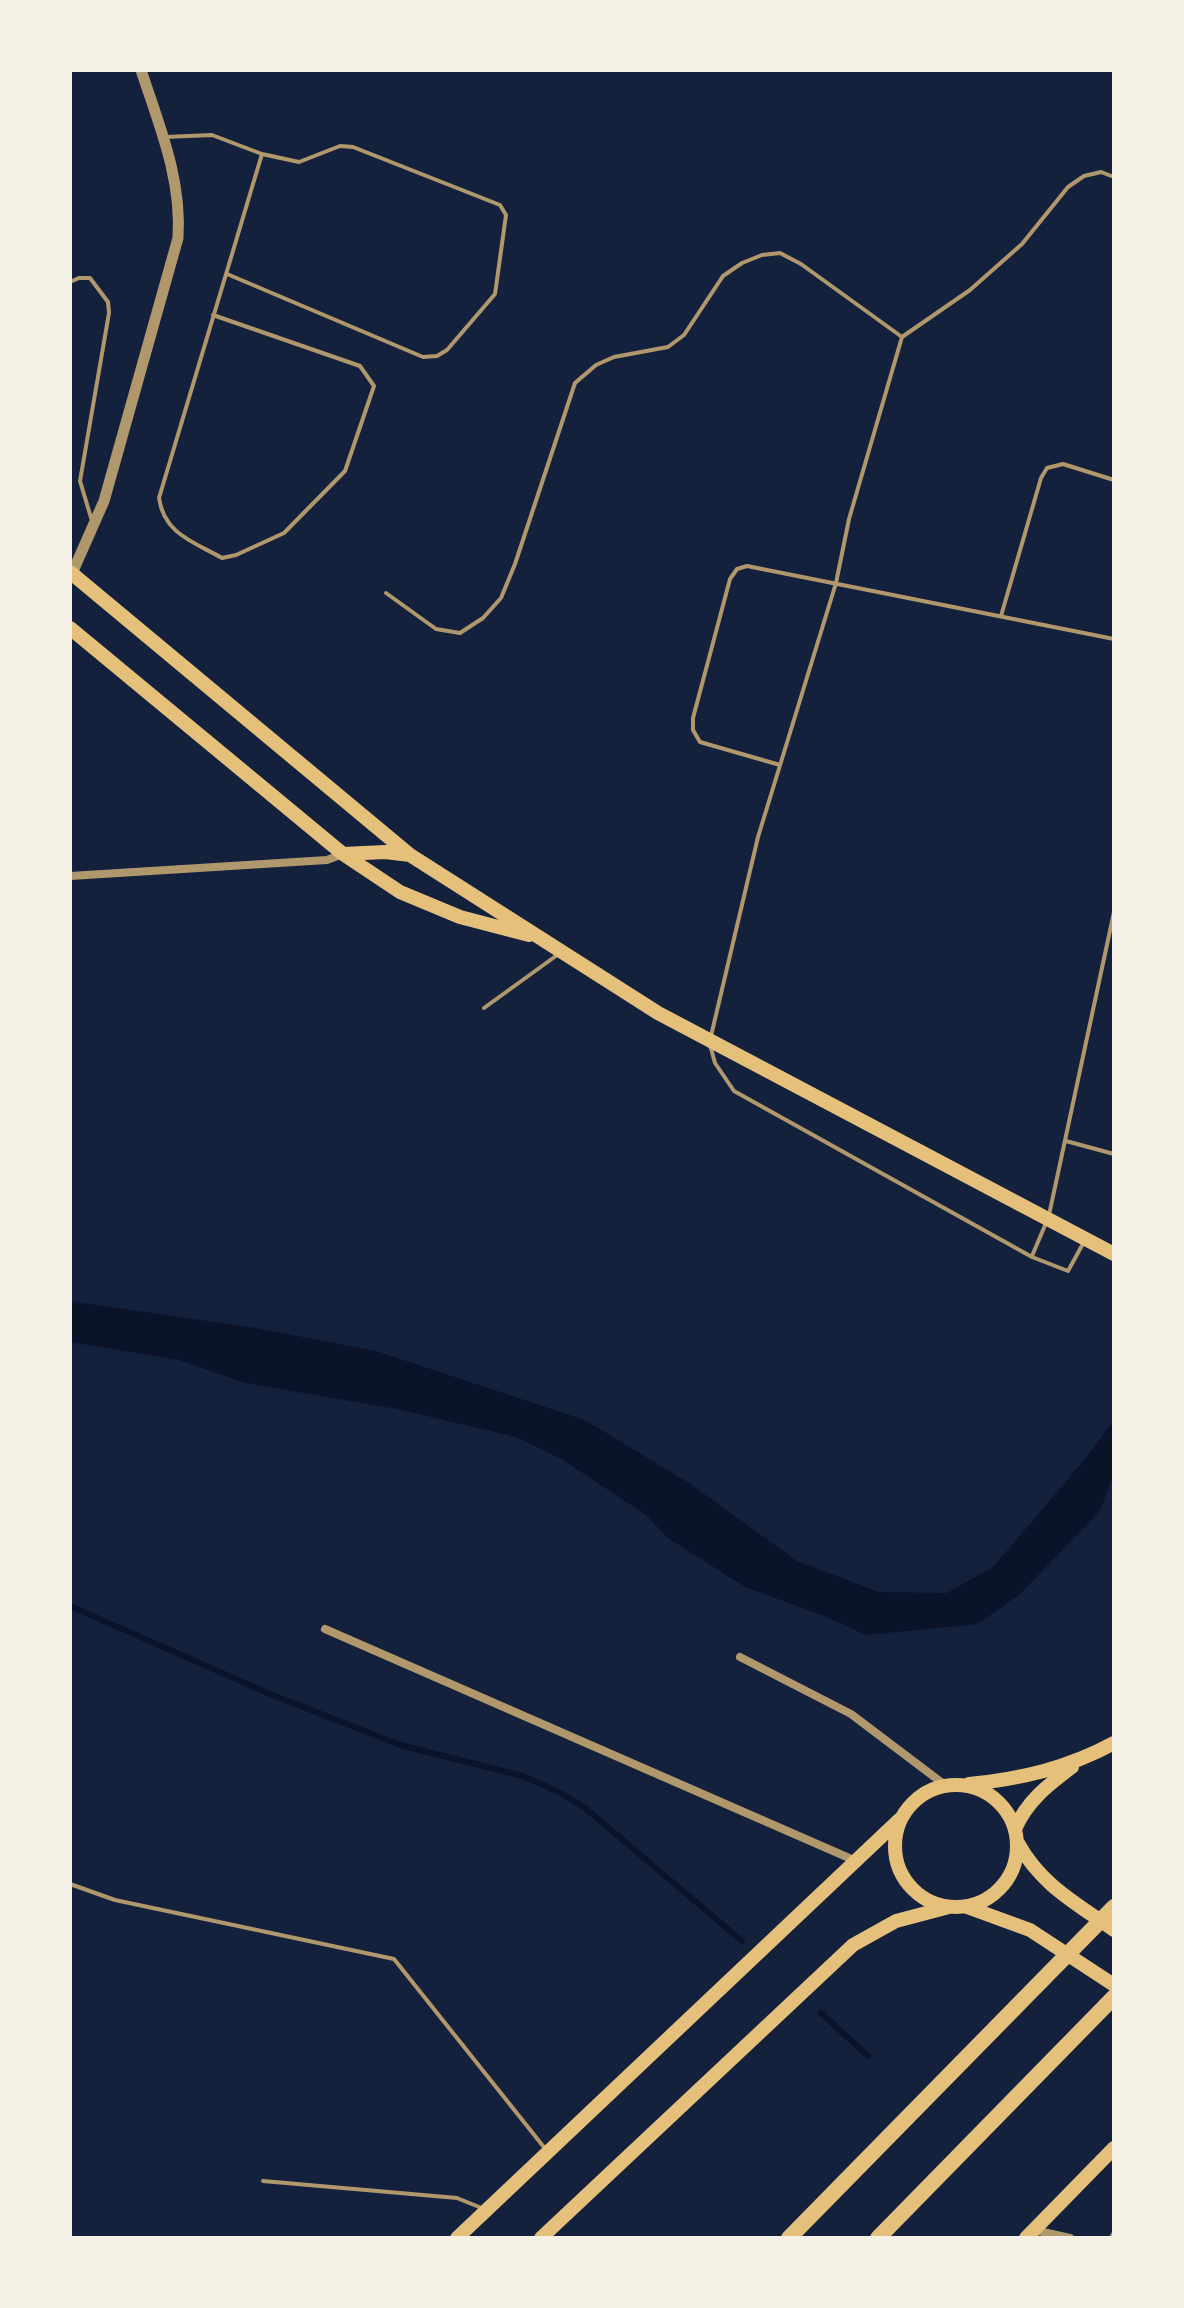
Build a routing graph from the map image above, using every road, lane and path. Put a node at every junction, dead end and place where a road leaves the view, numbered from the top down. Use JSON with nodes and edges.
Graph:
{"nodes":[{"id":1,"x":141,"y":70,"type":"edge"},
{"id":2,"x":163,"y":137,"type":"junction"},
{"id":3,"x":262,"y":154,"type":"junction"},
{"id":4,"x":1114,"y":177,"type":"edge"},
{"id":5,"x":227,"y":274,"type":"junction"},
{"id":6,"x":70,"y":282,"type":"edge"},
{"id":7,"x":213,"y":315,"type":"junction"},
{"id":8,"x":902,"y":337,"type":"junction"},
{"id":9,"x":1114,"y":480,"type":"edge"},
{"id":10,"x":94,"y":527,"type":"junction"},
{"id":11,"x":71,"y":575,"type":"edge"},
{"id":12,"x":836,"y":583,"type":"junction"},
{"id":13,"x":386,"y":593,"type":"dead end"},
{"id":14,"x":1001,"y":616,"type":"junction"},
{"id":15,"x":70,"y":628,"type":"edge"},
{"id":16,"x":1114,"y":639,"type":"edge"},
{"id":17,"x":780,"y":765,"type":"junction"},
{"id":18,"x":343,"y":854,"type":"junction"},
{"id":19,"x":410,"y":855,"type":"junction"},
{"id":20,"x":70,"y":876,"type":"edge"},
{"id":21,"x":1114,"y":912,"type":"edge"},
{"id":22,"x":542,"y":939,"type":"junction"},
{"id":23,"x":563,"y":952,"type":"junction"},
{"id":24,"x":484,"y":1008,"type":"dead end"},
{"id":25,"x":709,"y":1041,"type":"junction"},
{"id":26,"x":1066,"y":1141,"type":"junction"},
{"id":27,"x":1114,"y":1154,"type":"edge"},
{"id":28,"x":1048,"y":1219,"type":"junction"},
{"id":29,"x":1086,"y":1238,"type":"junction"},
{"id":30,"x":1114,"y":1254,"type":"edge"},
{"id":31,"x":1032,"y":1257,"type":"junction"},
{"id":32,"x":325,"y":1629,"type":"dead end"},
{"id":33,"x":740,"y":1657,"type":"dead end"},
{"id":34,"x":1114,"y":1743,"type":"edge"},
{"id":35,"x":1079,"y":1761,"type":"junction"},
{"id":36,"x":945,"y":1785,"type":"junction"},
{"id":37,"x":964,"y":1785,"type":"junction"},
{"id":38,"x":900,"y":1819,"type":"junction"},
{"id":39,"x":1016,"y":1836,"type":"junction"},
{"id":40,"x":856,"y":1861,"type":"junction"},
{"id":41,"x":70,"y":1884,"type":"edge"},
{"id":42,"x":949,"y":1907,"type":"junction"},
{"id":43,"x":967,"y":1907,"type":"junction"},
{"id":44,"x":1114,"y":1907,"type":"edge"},
{"id":45,"x":1114,"y":1930,"type":"edge"},
{"id":46,"x":1114,"y":1985,"type":"edge"},
{"id":47,"x":1114,"y":1997,"type":"edge"},
{"id":48,"x":1114,"y":2148,"type":"edge"},
{"id":49,"x":548,"y":2152,"type":"junction"},
{"id":50,"x":263,"y":2181,"type":"dead end"},
{"id":51,"x":486,"y":2210,"type":"junction"},
{"id":52,"x":1032,"y":2235,"type":"edge"},
{"id":53,"x":457,"y":2238,"type":"edge"},
{"id":54,"x":541,"y":2238,"type":"edge"},
{"id":55,"x":789,"y":2238,"type":"edge"},
{"id":56,"x":878,"y":2238,"type":"edge"},
{"id":57,"x":1070,"y":2238,"type":"edge"}],
"edges":[{"from":1,"to":2,"type":"street"},
{"from":2,"to":3,"type":"lane"},
{"from":2,"to":10,"type":"street"},
{"from":3,"to":5,"type":"lane"},
{"from":3,"to":5,"type":"lane"},
{"from":4,"to":8,"type":"lane"},
{"from":5,"to":7,"type":"lane"},
{"from":6,"to":10,"type":"lane"},
{"from":7,"to":7,"type":"lane"},
{"from":8,"to":12,"type":"lane"},
{"from":8,"to":13,"type":"lane"},
{"from":9,"to":14,"type":"lane"},
{"from":10,"to":11,"type":"street"},
{"from":11,"to":19,"type":"main road"},
{"from":12,"to":14,"type":"lane"},
{"from":12,"to":17,"type":"lane"},
{"from":12,"to":17,"type":"lane"},
{"from":14,"to":16,"type":"lane"},
{"from":15,"to":18,"type":"main road"},
{"from":17,"to":25,"type":"lane"},
{"from":18,"to":19,"type":"main road"},
{"from":18,"to":20,"type":"street"},
{"from":18,"to":22,"type":"main road"},
{"from":19,"to":22,"type":"main road"},
{"from":21,"to":26,"type":"lane"},
{"from":22,"to":23,"type":"main road"},
{"from":23,"to":24,"type":"lane"},
{"from":23,"to":25,"type":"main road"},
{"from":25,"to":28,"type":"main road"},
{"from":25,"to":31,"type":"lane"},
{"from":26,"to":27,"type":"lane"},
{"from":26,"to":28,"type":"lane"},
{"from":28,"to":29,"type":"main road"},
{"from":28,"to":31,"type":"lane"},
{"from":29,"to":30,"type":"main road"},
{"from":29,"to":31,"type":"lane"},
{"from":32,"to":40,"type":"street"},
{"from":33,"to":36,"type":"street"},
{"from":34,"to":35,"type":"main road"},
{"from":35,"to":37,"type":"main road"},
{"from":35,"to":39,"type":"main road"},
{"from":36,"to":37,"type":"main road"},
{"from":36,"to":38,"type":"main road"},
{"from":37,"to":39,"type":"main road"},
{"from":38,"to":40,"type":"main road"},
{"from":38,"to":42,"type":"main road"},
{"from":39,"to":43,"type":"main road"},
{"from":39,"to":45,"type":"main road"},
{"from":40,"to":49,"type":"main road"},
{"from":41,"to":49,"type":"lane"},
{"from":42,"to":43,"type":"main road"},
{"from":42,"to":54,"type":"main road"},
{"from":43,"to":46,"type":"main road"},
{"from":44,"to":55,"type":"highway"},
{"from":47,"to":56,"type":"highway"},
{"from":48,"to":52,"type":"main road"},
{"from":49,"to":51,"type":"main road"},
{"from":50,"to":51,"type":"lane"},
{"from":51,"to":53,"type":"main road"},
{"from":52,"to":57,"type":"street"}]}
